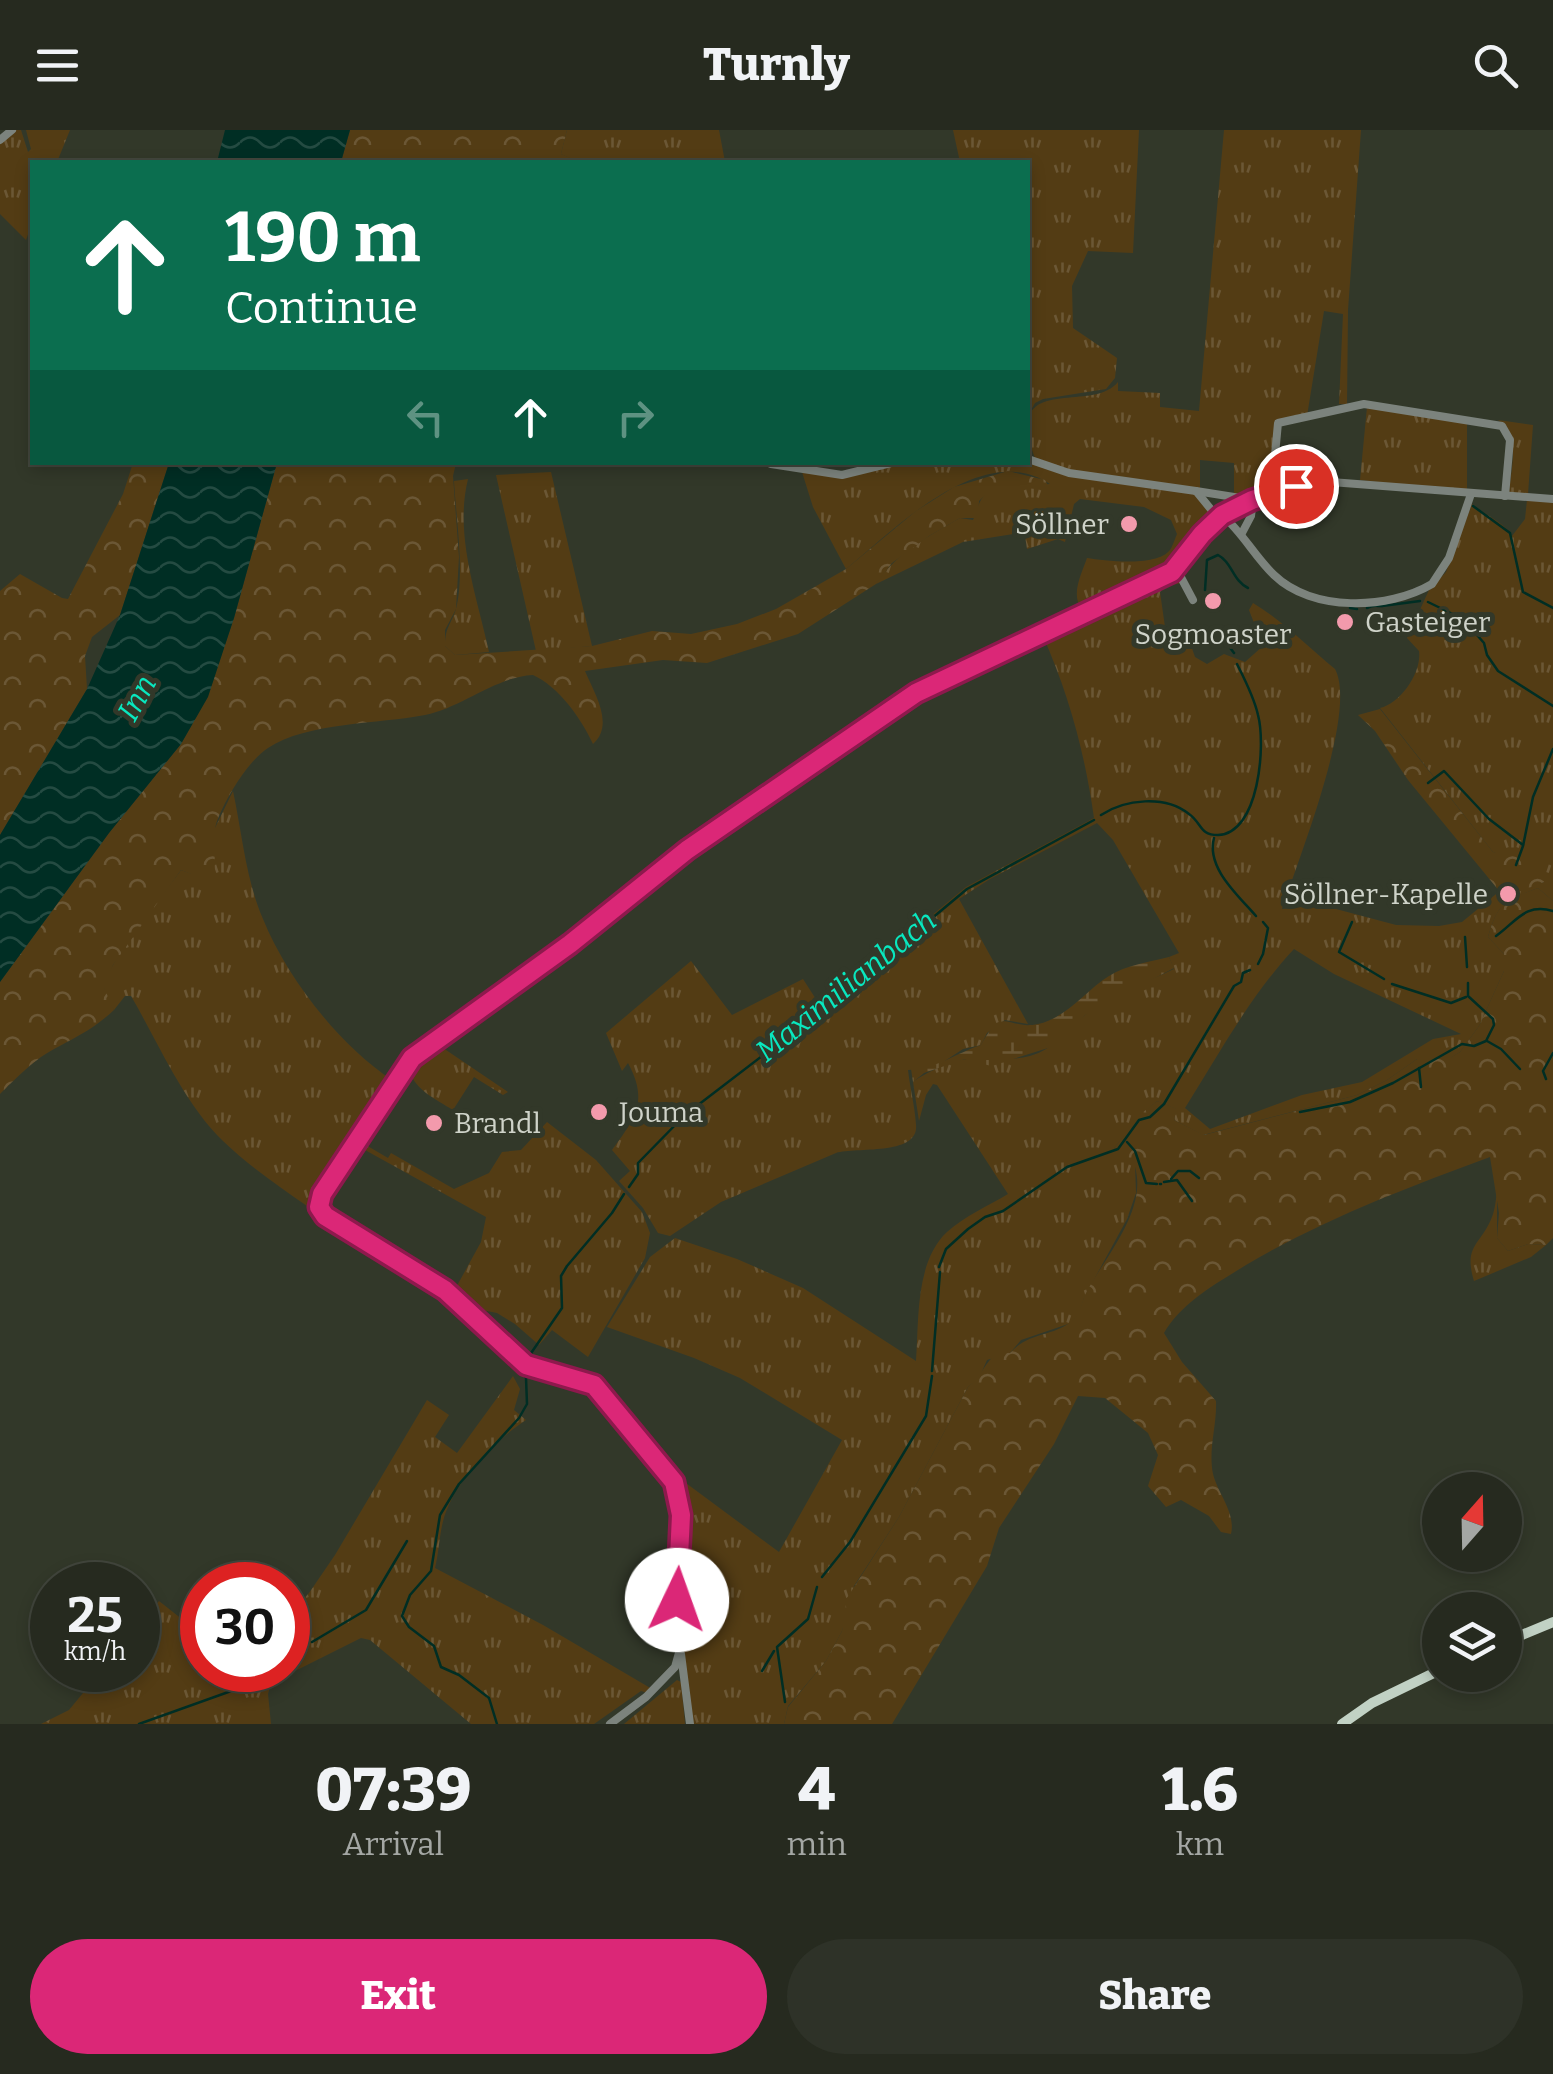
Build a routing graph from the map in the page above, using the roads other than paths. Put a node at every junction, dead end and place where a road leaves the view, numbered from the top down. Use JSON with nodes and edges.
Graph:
{"nodes":[{"id":1,"x":12,"y":130,"type":"edge"},
{"id":2,"x":0,"y":140,"type":"edge"},
{"id":3,"x":1030,"y":460,"type":"edge"},
{"id":4,"x":779,"y":465,"type":"edge"},
{"id":5,"x":881,"y":465,"type":"edge"},
{"id":6,"x":1278,"y":490,"type":"junction"},
{"id":7,"x":1196,"y":491,"type":"junction"},
{"id":8,"x":1471,"y":494,"type":"junction"},
{"id":9,"x":1505,"y":496,"type":"junction"},
{"id":10,"x":1553,"y":498,"type":"edge"},
{"id":11,"x":1252,"y":500,"type":"junction"},
{"id":12,"x":1220,"y":517,"type":"junction"},
{"id":13,"x":1242,"y":532,"type":"junction"},
{"id":14,"x":1176,"y":568,"type":"junction"},
{"id":15,"x":1193,"y":600,"type":"dead end"},
{"id":16,"x":1553,"y":1622,"type":"edge"},
{"id":17,"x":1522,"y":1635,"type":"edge"},
{"id":18,"x":680,"y":1649,"type":"junction"},
{"id":19,"x":672,"y":1672,"type":"junction"},
{"id":20,"x":685,"y":1677,"type":"junction"},
{"id":21,"x":1422,"y":1679,"type":"edge"},
{"id":22,"x":610,"y":1724,"type":"edge"},
{"id":23,"x":690,"y":1724,"type":"edge"},
{"id":24,"x":1342,"y":1724,"type":"edge"}],
"edges":[{"from":1,"to":2,"type":"street"},
{"from":3,"to":7,"type":"street"},
{"from":4,"to":5,"type":"street"},
{"from":6,"to":8,"type":"street"},
{"from":6,"to":9,"type":"street"},
{"from":6,"to":11,"type":"street"},
{"from":7,"to":11,"type":"street"},
{"from":7,"to":12,"type":"street"},
{"from":8,"to":9,"type":"street"},
{"from":8,"to":13,"type":"street"},
{"from":9,"to":10,"type":"street"},
{"from":11,"to":12,"type":"street"},
{"from":11,"to":13,"type":"street"},
{"from":12,"to":13,"type":"street"},
{"from":12,"to":14,"type":"street"},
{"from":14,"to":15,"type":"street"},
{"from":14,"to":18,"type":"street"},
{"from":16,"to":17,"type":"main road"},
{"from":18,"to":19,"type":"street"},
{"from":18,"to":20,"type":"street"},
{"from":19,"to":20,"type":"street"},
{"from":19,"to":22,"type":"street"},
{"from":20,"to":23,"type":"street"},
{"from":21,"to":24,"type":"main road"}]}
